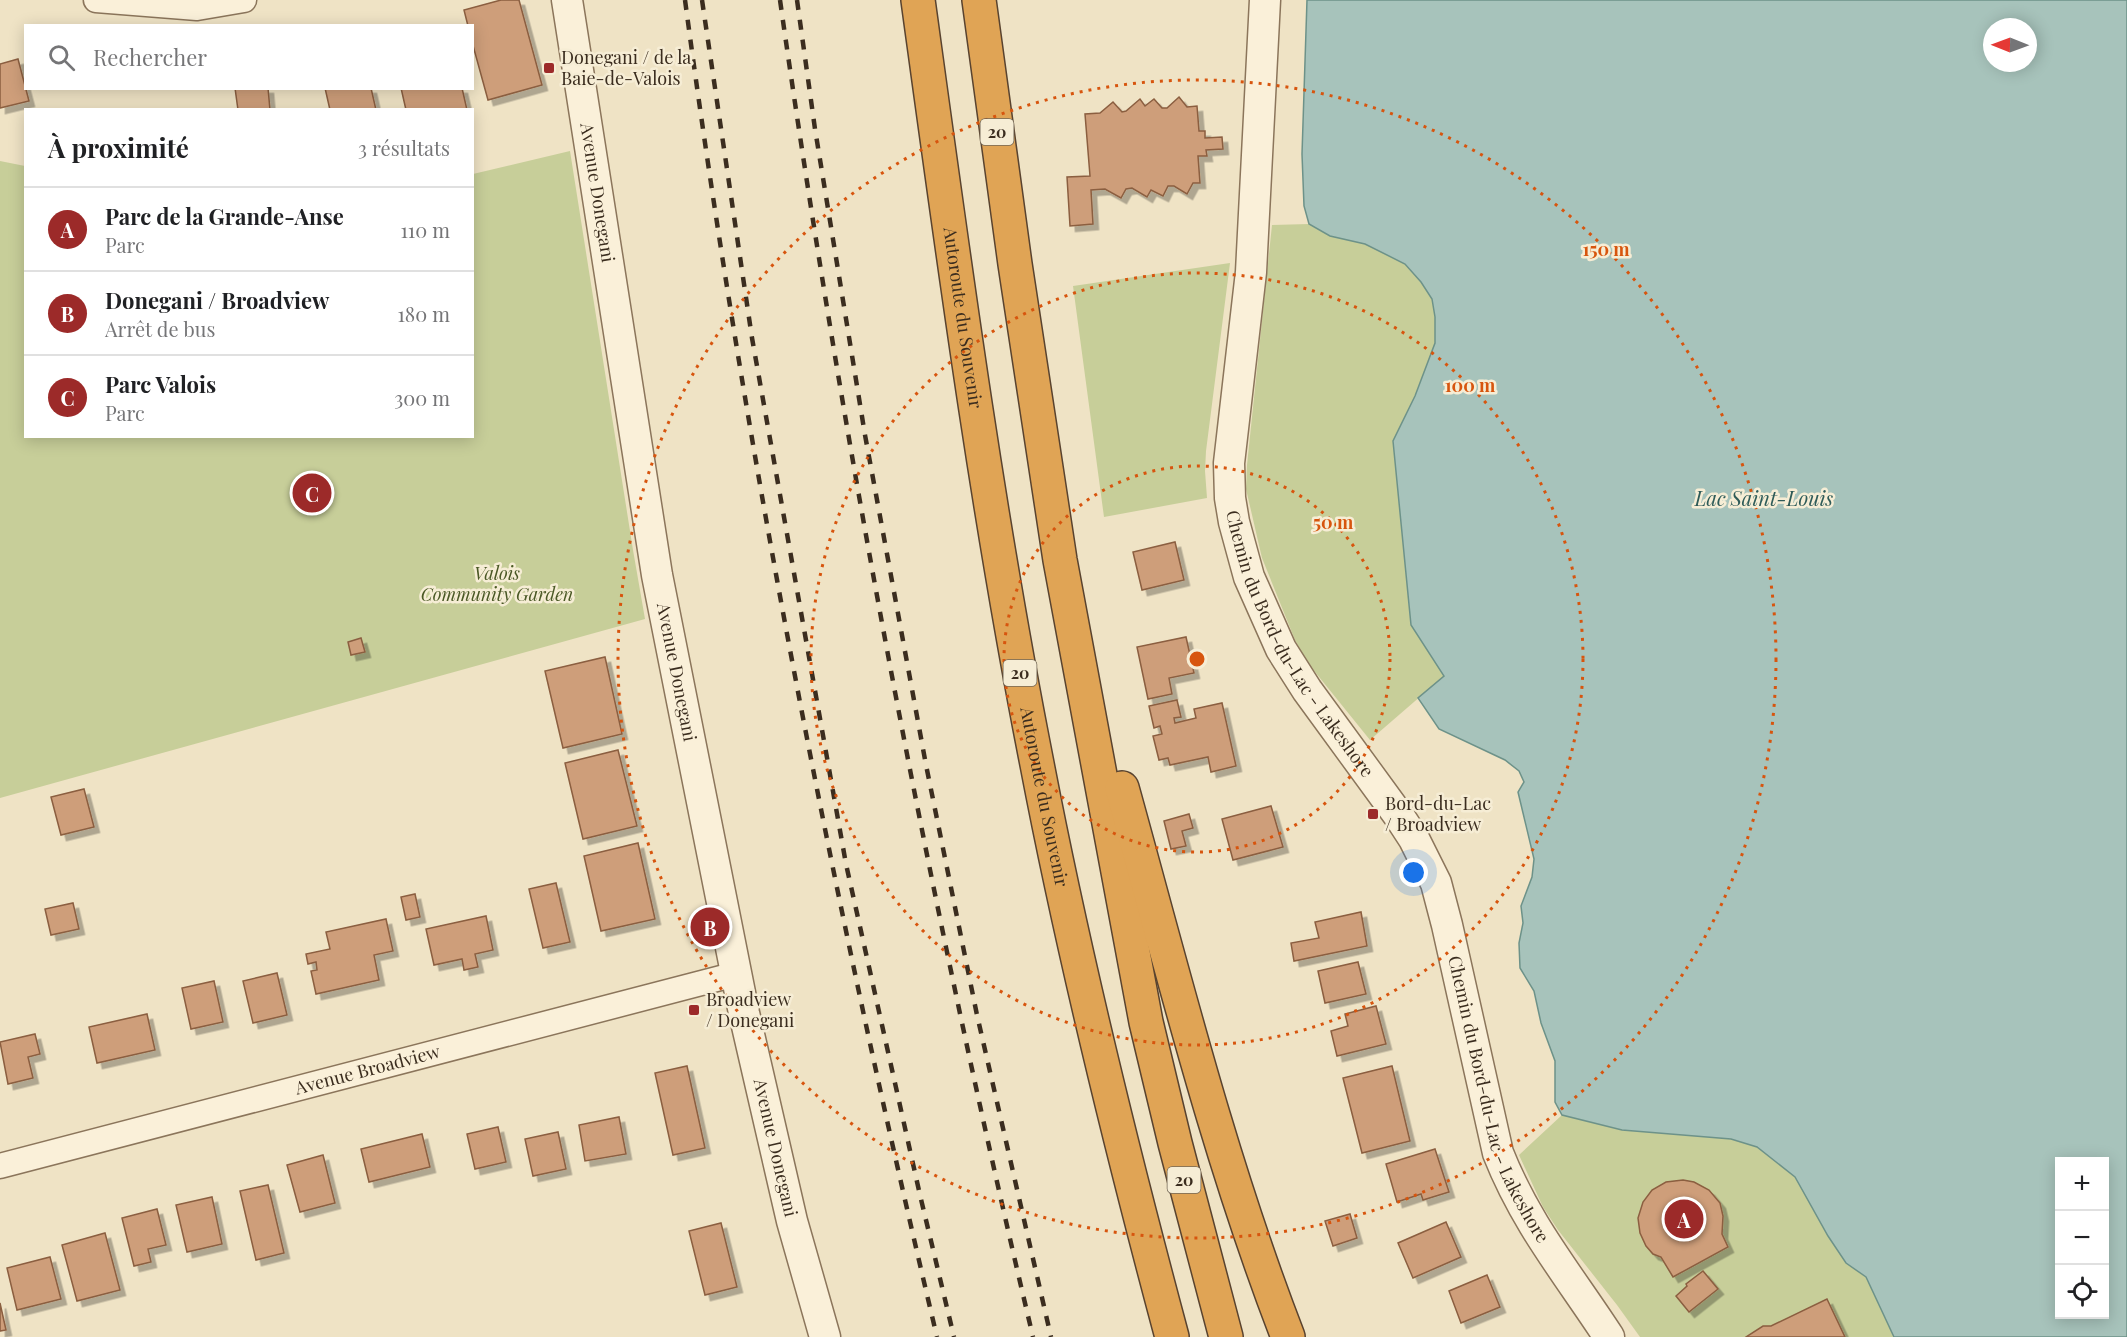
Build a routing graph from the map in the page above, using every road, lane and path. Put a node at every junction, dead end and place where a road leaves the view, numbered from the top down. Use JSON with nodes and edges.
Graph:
{"nodes":[{"id":1,"x":96,"y":0,"type":"edge"},
{"id":2,"x":244,"y":0,"type":"edge"},
{"id":3,"x":567,"y":0,"type":"edge"},
{"id":4,"x":918,"y":0,"type":"edge"},
{"id":5,"x":979,"y":0,"type":"edge"},
{"id":6,"x":1265,"y":0,"type":"edge"},
{"id":7,"x":1060,"y":560,"type":"junction"},
{"id":8,"x":736,"y":974,"type":"junction"},
{"id":9,"x":0,"y":1166,"type":"edge"},
{"id":10,"x":825,"y":1337,"type":"edge"},
{"id":11,"x":1172,"y":1337,"type":"edge"},
{"id":12,"x":1226,"y":1337,"type":"edge"},
{"id":13,"x":1288,"y":1337,"type":"edge"},
{"id":14,"x":1609,"y":1337,"type":"edge"}],
"edges":[{"from":1,"to":2,"type":"street"},
{"from":3,"to":8,"type":"street","name":"Avenue Donegani"},
{"from":4,"to":11,"type":"highway","name":"Autoroute du Souvenir","number":"20"},
{"from":5,"to":7,"type":"highway","number":"20"},
{"from":6,"to":14,"type":"street","name":"Chemin du Bord-du-Lac - Lakeshore"},
{"from":7,"to":12,"type":"highway","number":"20"},
{"from":7,"to":13,"type":"highway"},
{"from":8,"to":9,"type":"street","name":"Avenue Broadview"},
{"from":8,"to":10,"type":"street","name":"Avenue Donegani"}]}
